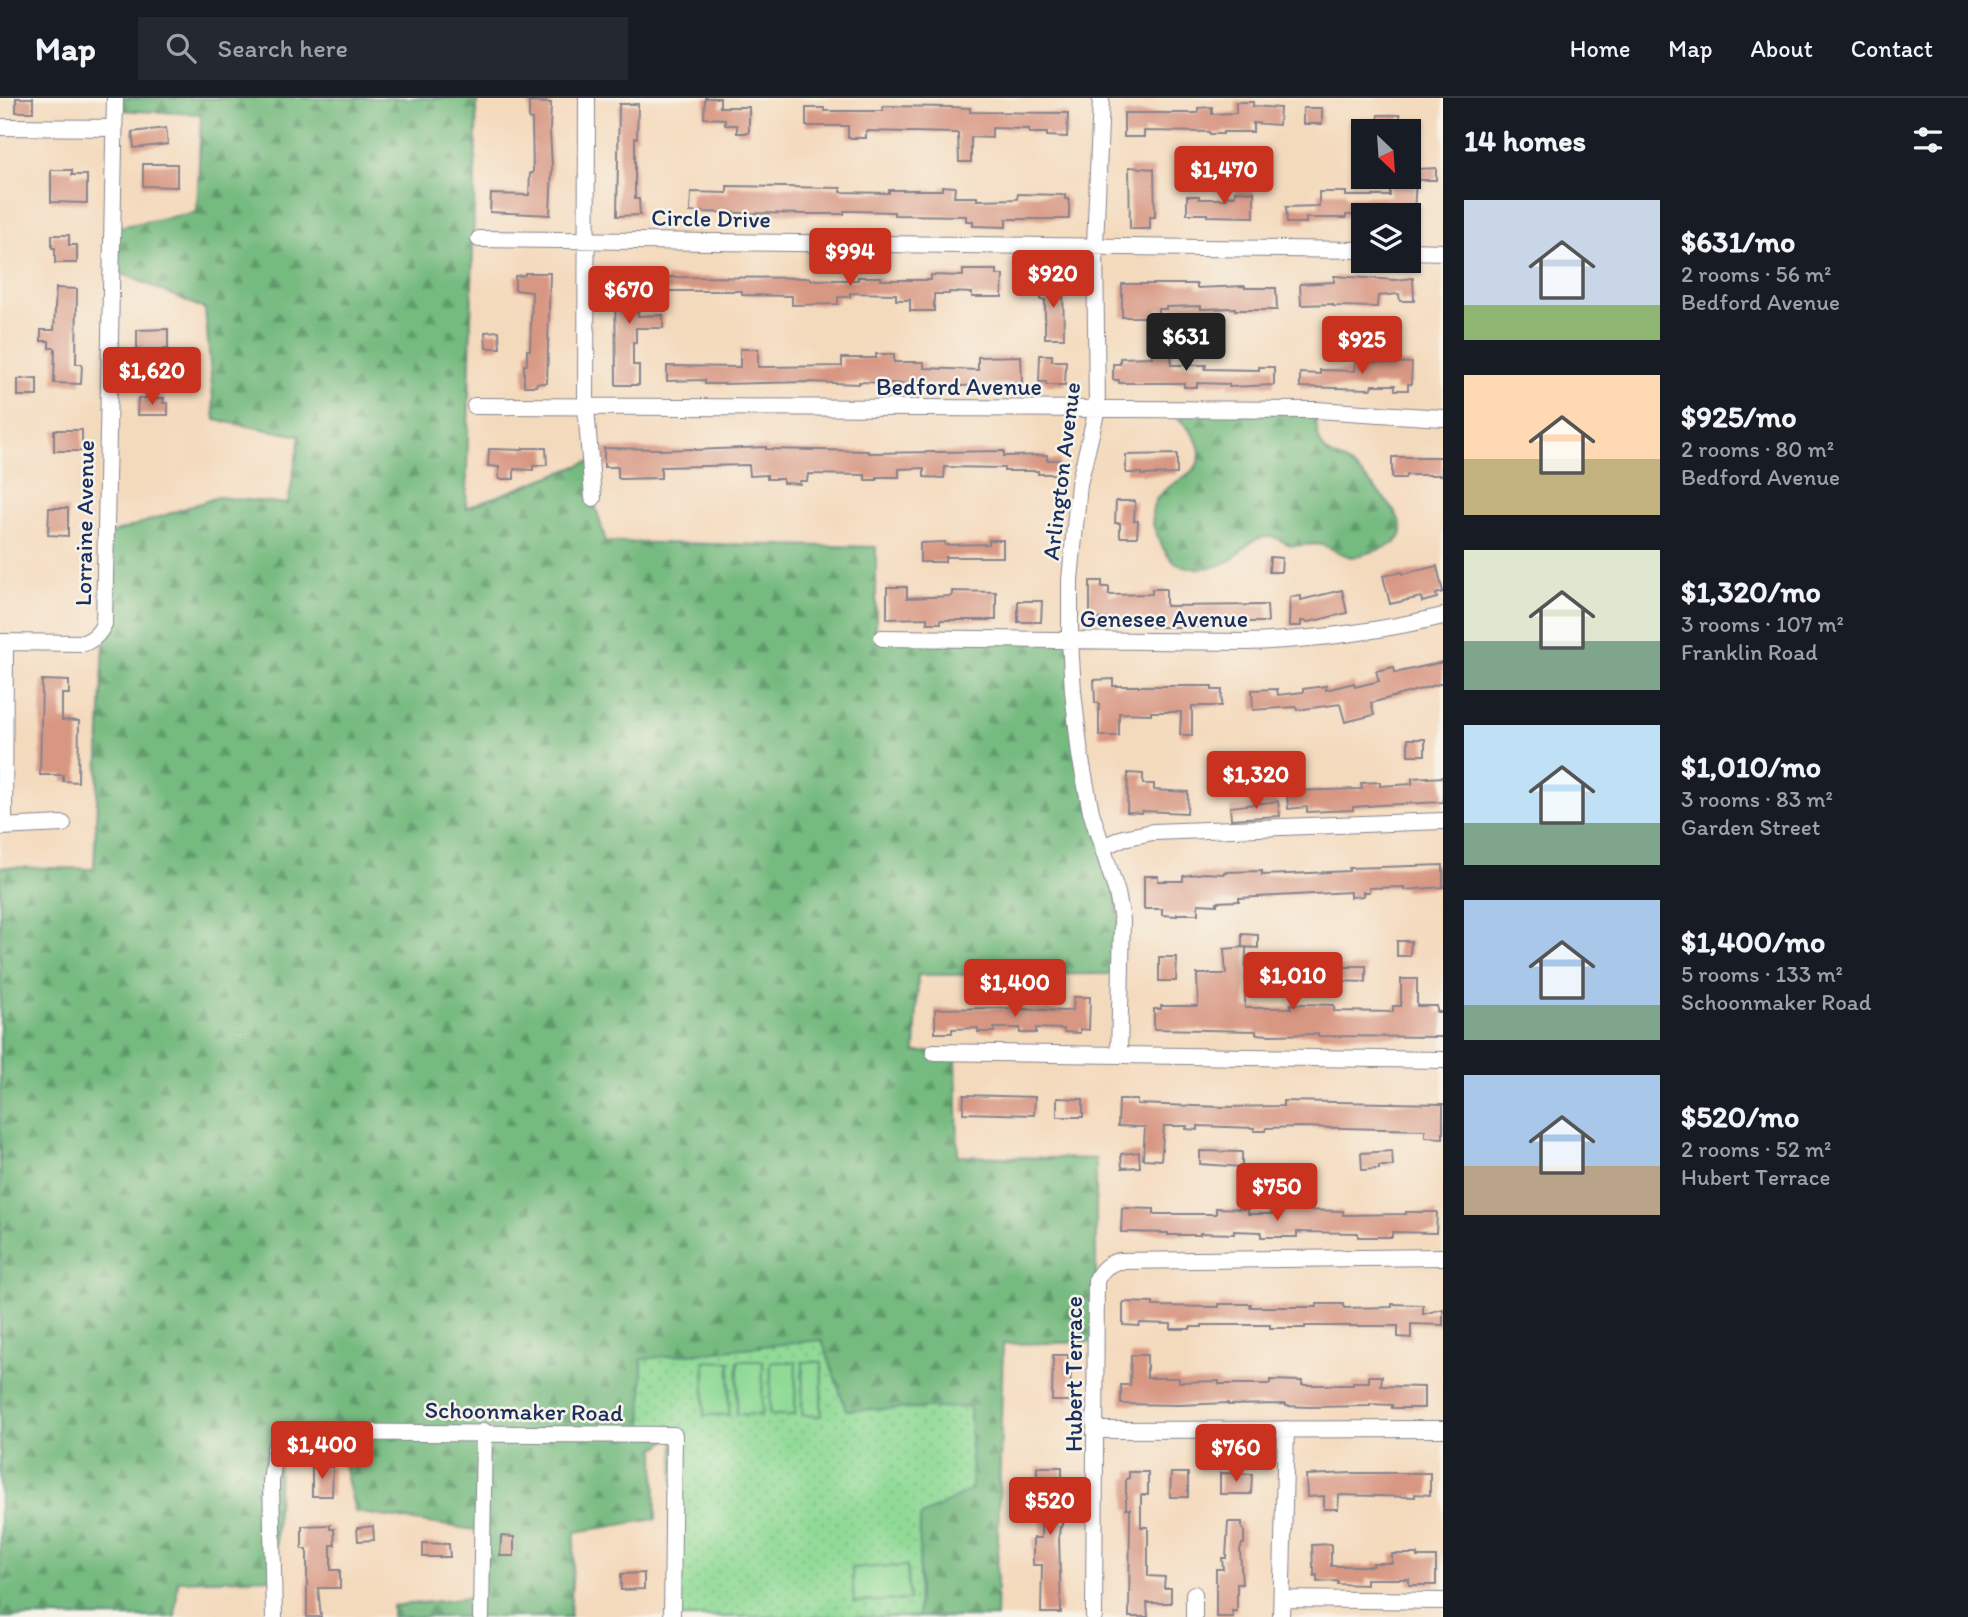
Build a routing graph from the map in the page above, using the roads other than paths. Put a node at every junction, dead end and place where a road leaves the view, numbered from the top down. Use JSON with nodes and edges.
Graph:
{"nodes":[{"id":1,"x":115,"y":98,"type":"edge"},
{"id":2,"x":587,"y":98,"type":"edge"},
{"id":3,"x":1101,"y":98,"type":"edge"},
{"id":4,"x":0,"y":127,"type":"edge"},
{"id":5,"x":115,"y":128,"type":"junction"},
{"id":6,"x":478,"y":239,"type":"dead end"},
{"id":7,"x":587,"y":239,"type":"junction"},
{"id":8,"x":1095,"y":246,"type":"junction"},
{"id":9,"x":1351,"y":250,"type":"edge"},
{"id":10,"x":1421,"y":251,"type":"edge"},
{"id":11,"x":1443,"y":251,"type":"edge"},
{"id":12,"x":475,"y":406,"type":"dead end"},
{"id":13,"x":586,"y":407,"type":"junction"},
{"id":14,"x":1097,"y":409,"type":"junction"},
{"id":15,"x":1443,"y":418,"type":"edge"},
{"id":16,"x":593,"y":498,"type":"dead end"},
{"id":17,"x":1443,"y":616,"type":"edge"},
{"id":18,"x":882,"y":638,"type":"dead end"},
{"id":19,"x":1070,"y":640,"type":"junction"},
{"id":20,"x":3,"y":643,"type":"edge"},
{"id":21,"x":1443,"y":821,"type":"edge"},
{"id":22,"x":63,"y":824,"type":"dead end"},
{"id":23,"x":2,"y":827,"type":"edge"},
{"id":24,"x":1103,"y":847,"type":"junction"},
{"id":25,"x":934,"y":1052,"type":"dead end"},
{"id":26,"x":1119,"y":1055,"type":"junction"},
{"id":27,"x":1443,"y":1060,"type":"edge"},
{"id":28,"x":1443,"y":1257,"type":"edge"},
{"id":29,"x":1286,"y":1429,"type":"junction"},
{"id":30,"x":1443,"y":1429,"type":"edge"},
{"id":31,"x":1096,"y":1430,"type":"junction"},
{"id":32,"x":484,"y":1432,"type":"junction"},
{"id":33,"x":1194,"y":1594,"type":"dead end"},
{"id":34,"x":1282,"y":1599,"type":"junction"},
{"id":35,"x":1443,"y":1601,"type":"edge"},
{"id":36,"x":274,"y":1617,"type":"edge"},
{"id":37,"x":481,"y":1617,"type":"edge"},
{"id":38,"x":672,"y":1617,"type":"edge"},
{"id":39,"x":1094,"y":1617,"type":"edge"},
{"id":40,"x":1194,"y":1617,"type":"edge"},
{"id":41,"x":1281,"y":1617,"type":"edge"}],
"edges":[{"from":1,"to":5,"type":"street","name":"Lorraine Avenue"},
{"from":2,"to":7,"type":"street"},
{"from":3,"to":8,"type":"street","name":"Arlington Avenue"},
{"from":4,"to":5,"type":"street"},
{"from":5,"to":20,"type":"street","name":"Lorraine Avenue"},
{"from":6,"to":7,"type":"street","name":"Circle Drive"},
{"from":7,"to":8,"type":"street","name":"Circle Drive"},
{"from":7,"to":13,"type":"street"},
{"from":8,"to":9,"type":"street","name":"Circle Drive"},
{"from":8,"to":14,"type":"street","name":"Arlington Avenue"},
{"from":10,"to":11,"type":"street"},
{"from":12,"to":13,"type":"street","name":"Bedford Avenue"},
{"from":13,"to":14,"type":"street","name":"Bedford Avenue"},
{"from":13,"to":16,"type":"street"},
{"from":14,"to":15,"type":"street","name":"Bedford Avenue"},
{"from":14,"to":19,"type":"street","name":"Arlington Avenue"},
{"from":17,"to":19,"type":"street","name":"Genesee Avenue"},
{"from":18,"to":19,"type":"street","name":"Genesee Avenue"},
{"from":19,"to":24,"type":"street","name":"Arlington Avenue"},
{"from":20,"to":23,"type":"street"},
{"from":21,"to":24,"type":"street"},
{"from":22,"to":23,"type":"street"},
{"from":24,"to":26,"type":"street","name":"Arlington Avenue"},
{"from":25,"to":26,"type":"street"},
{"from":26,"to":27,"type":"street"},
{"from":28,"to":31,"type":"street","name":"Hubert Terrace"},
{"from":29,"to":30,"type":"street"},
{"from":29,"to":31,"type":"street"},
{"from":29,"to":34,"type":"street"},
{"from":31,"to":39,"type":"street","name":"Hubert Terrace"},
{"from":32,"to":36,"type":"street","name":"Schoonmaker Road"},
{"from":32,"to":37,"type":"street"},
{"from":32,"to":38,"type":"street","name":"Schoonmaker Road"},
{"from":33,"to":40,"type":"street"},
{"from":34,"to":35,"type":"street"},
{"from":34,"to":41,"type":"street"}]}
